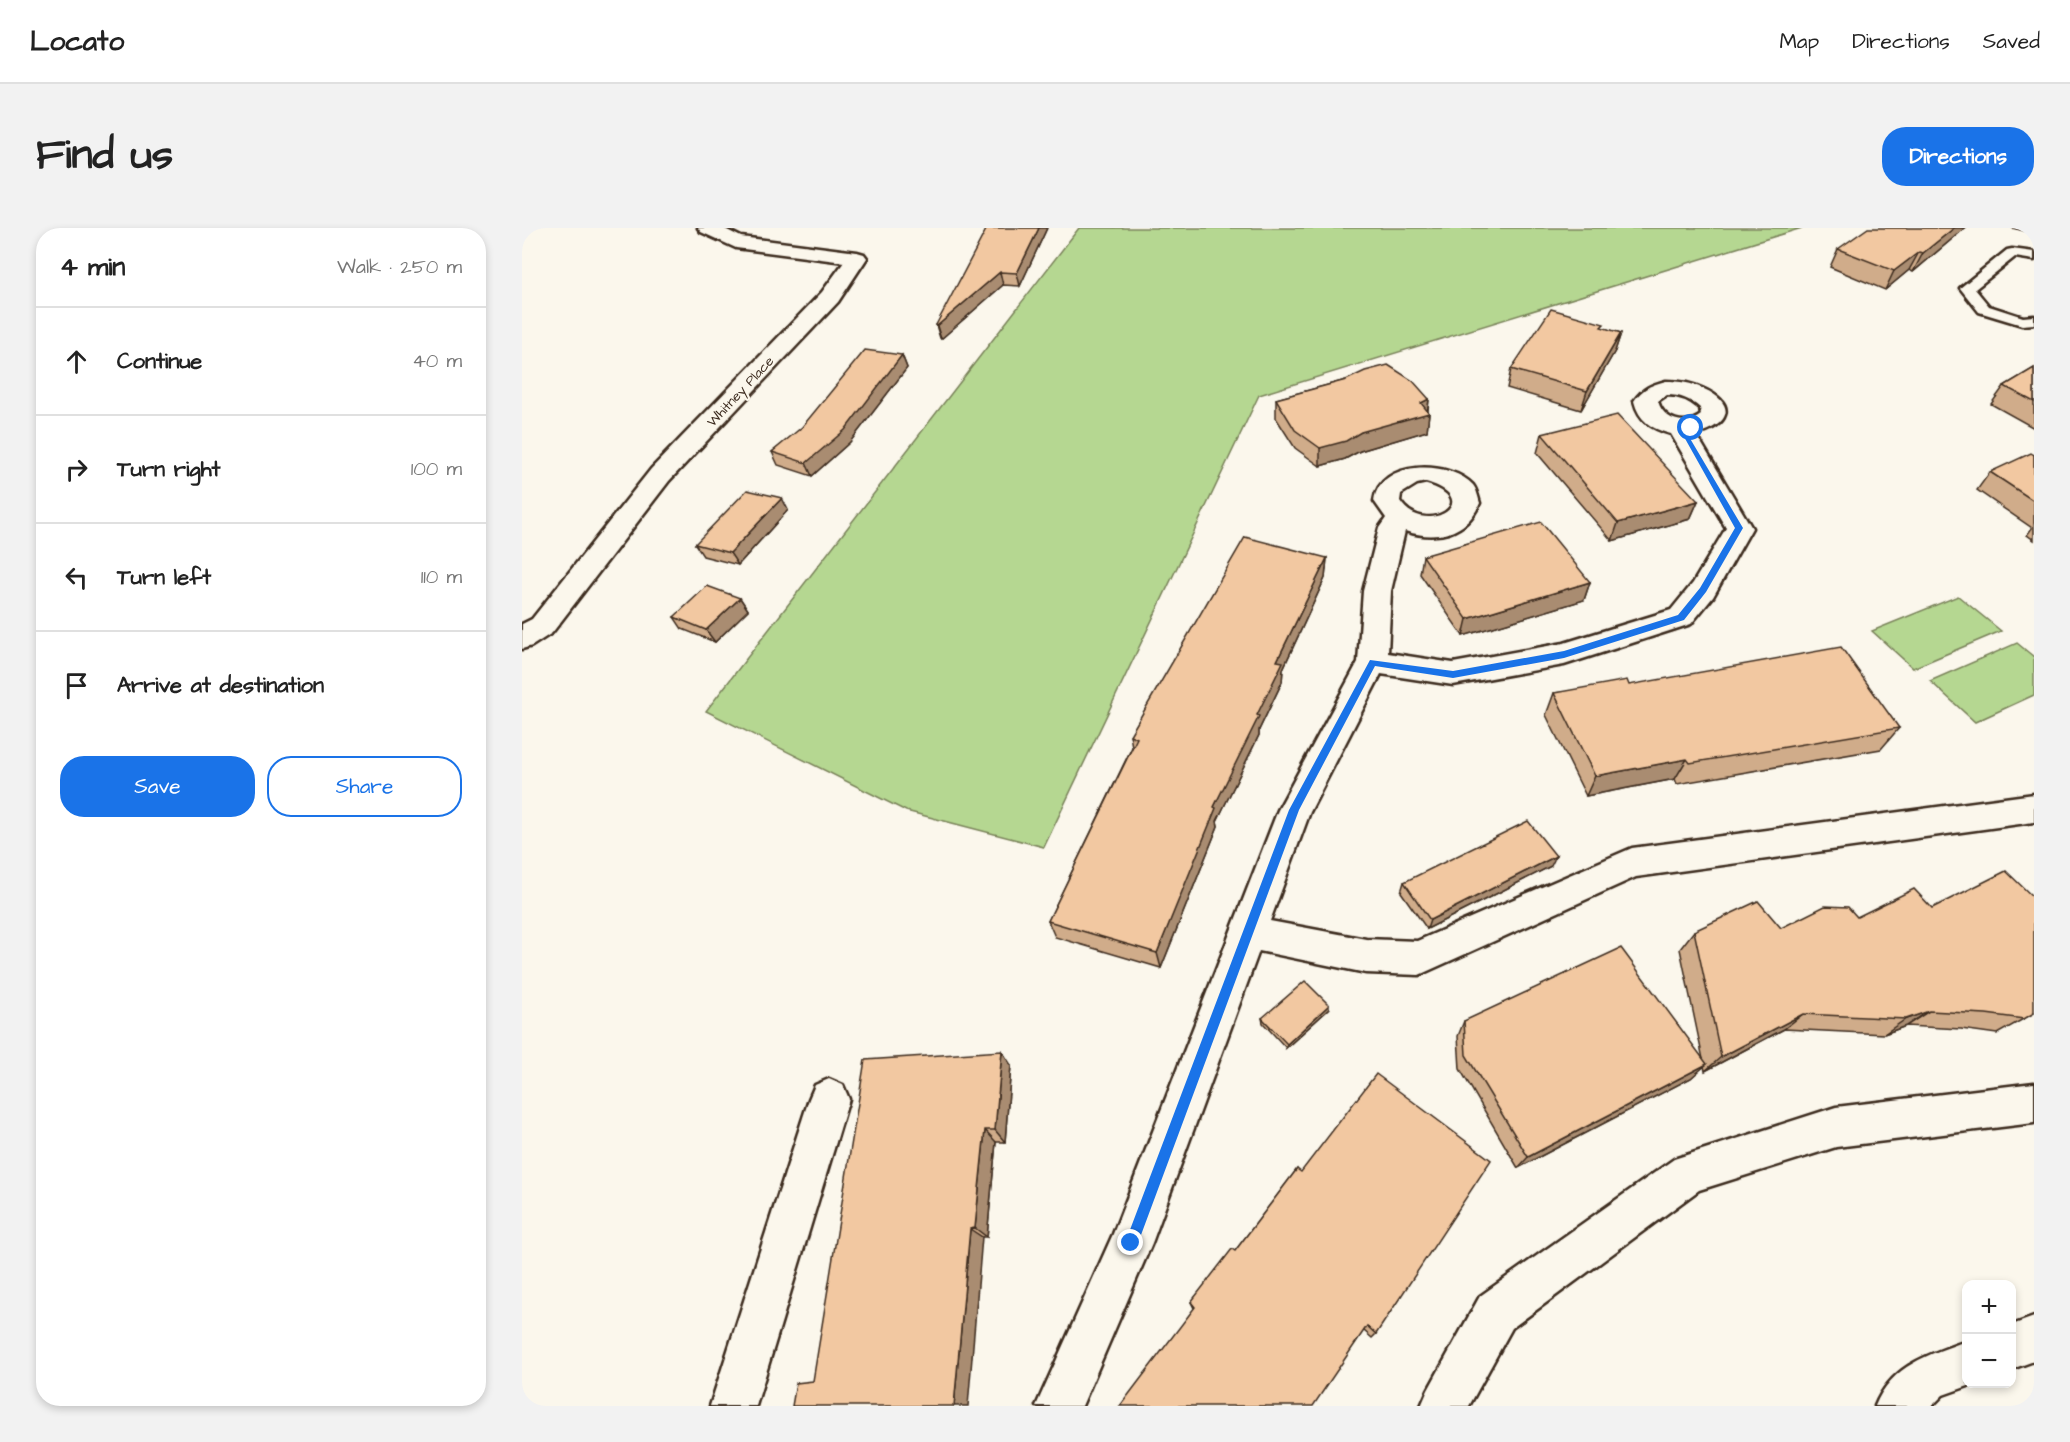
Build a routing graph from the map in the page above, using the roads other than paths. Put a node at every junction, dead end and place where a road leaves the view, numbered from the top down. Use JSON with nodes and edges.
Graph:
{"nodes":[{"id":1,"x":708,"y":228,"type":"edge"},
{"id":2,"x":2034,"y":256,"type":"edge"},
{"id":3,"x":2034,"y":320,"type":"edge"},
{"id":4,"x":1680,"y":428,"type":"dead end"},
{"id":5,"x":1401,"y":518,"type":"dead end"},
{"id":6,"x":522,"y":638,"type":"edge"},
{"id":7,"x":1373,"y":662,"type":"junction"},
{"id":8,"x":2034,"y":808,"type":"edge"},
{"id":9,"x":1248,"y":933,"type":"junction"},
{"id":10,"x":829,"y":1099,"type":"dead end"},
{"id":11,"x":2034,"y":1103,"type":"edge"},
{"id":12,"x":2034,"y":1339,"type":"edge"},
{"id":13,"x":2016,"y":1346,"type":"edge"},
{"id":14,"x":1962,"y":1365,"type":"edge"},
{"id":15,"x":733,"y":1406,"type":"edge"},
{"id":16,"x":1059,"y":1406,"type":"edge"},
{"id":17,"x":1444,"y":1406,"type":"edge"},
{"id":18,"x":1898,"y":1406,"type":"edge"}],
"edges":[{"from":1,"to":6,"type":"street","name":"Whitney Place"},
{"from":2,"to":3,"type":"lane"},
{"from":4,"to":7,"type":"street"},
{"from":5,"to":7,"type":"street"},
{"from":7,"to":9,"type":"street"},
{"from":8,"to":9,"type":"street"},
{"from":9,"to":16,"type":"street"},
{"from":10,"to":15,"type":"street"},
{"from":11,"to":17,"type":"street"},
{"from":12,"to":13,"type":"street"},
{"from":14,"to":18,"type":"street"}]}
